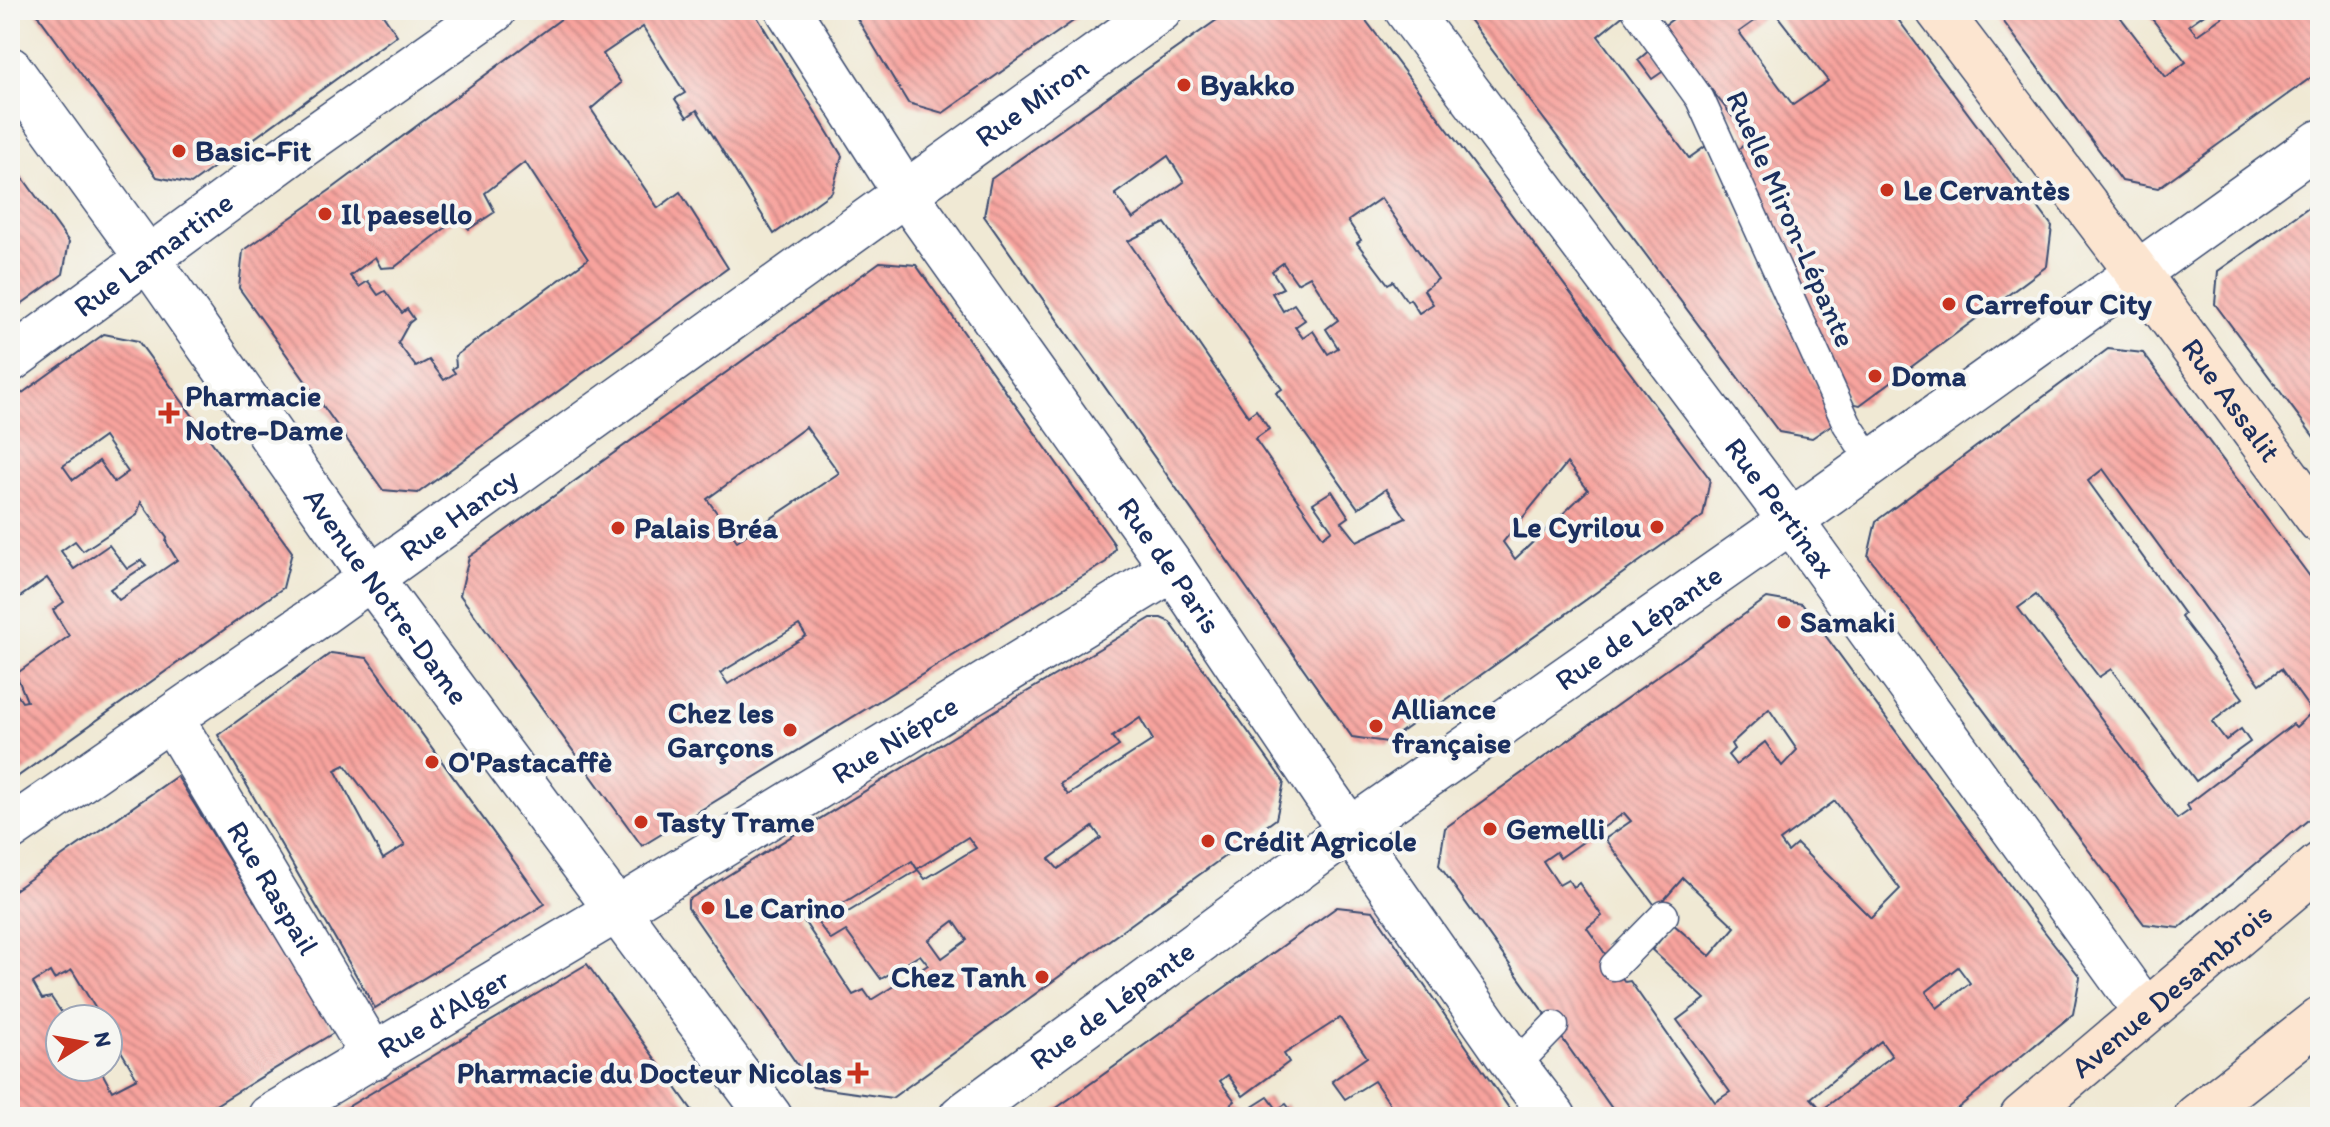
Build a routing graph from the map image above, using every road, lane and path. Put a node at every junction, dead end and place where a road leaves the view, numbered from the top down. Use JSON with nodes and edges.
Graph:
{"nodes":[{"id":1,"x":494,"y":10,"type":"edge"},
{"id":2,"x":788,"y":10,"type":"edge"},
{"id":3,"x":1160,"y":10,"type":"edge"},
{"id":4,"x":1407,"y":10,"type":"edge"},
{"id":5,"x":1636,"y":10,"type":"edge"},
{"id":6,"x":1938,"y":10,"type":"edge"},
{"id":7,"x":10,"y":69,"type":"edge"},
{"id":8,"x":2320,"y":142,"type":"edge"},
{"id":9,"x":905,"y":193,"type":"junction"},
{"id":10,"x":148,"y":259,"type":"junction"},
{"id":11,"x":2137,"y":272,"type":"junction"},
{"id":12,"x":10,"y":360,"type":"edge"},
{"id":13,"x":1872,"y":462,"type":"junction"},
{"id":14,"x":1791,"y":521,"type":"junction"},
{"id":15,"x":2320,"y":521,"type":"edge"},
{"id":16,"x":1173,"y":569,"type":"junction"},
{"id":17,"x":371,"y":578,"type":"junction"},
{"id":18,"x":171,"y":718,"type":"junction"},
{"id":19,"x":10,"y":829,"type":"edge"},
{"id":20,"x":1350,"y":830,"type":"junction"},
{"id":21,"x":2320,"y":865,"type":"edge"},
{"id":22,"x":617,"y":910,"type":"junction"},
{"id":23,"x":1664,"y":915,"type":"dead end"},
{"id":24,"x":1614,"y":966,"type":"dead end"},
{"id":25,"x":2145,"y":1011,"type":"junction"},
{"id":26,"x":2320,"y":1019,"type":"edge"},
{"id":27,"x":1554,"y":1026,"type":"dead end"},
{"id":28,"x":374,"y":1057,"type":"junction"},
{"id":29,"x":1515,"y":1066,"type":"junction"},
{"id":30,"x":270,"y":1117,"type":"edge"},
{"id":31,"x":770,"y":1117,"type":"edge"},
{"id":32,"x":961,"y":1117,"type":"edge"},
{"id":33,"x":1554,"y":1117,"type":"edge"},
{"id":34,"x":2022,"y":1117,"type":"edge"},
{"id":35,"x":2196,"y":1117,"type":"edge"}],
"edges":[{"from":1,"to":10,"type":"street","name":"Rue Lamartine"},
{"from":2,"to":9,"type":"street","name":"Rue de Paris"},
{"from":3,"to":9,"type":"street","name":"Rue Miron"},
{"from":4,"to":14,"type":"street","name":"Rue Pertinax"},
{"from":5,"to":13,"type":"lane","name":"Ruelle Miron-Lépante"},
{"from":6,"to":11,"type":"street","name":"Rue Assalit"},
{"from":7,"to":10,"type":"street","name":"Avenue Notre-Dame"},
{"from":8,"to":11,"type":"street","name":"Rue de Lépante"},
{"from":9,"to":16,"type":"street","name":"Rue de Paris"},
{"from":9,"to":17,"type":"street","name":"Rue Hancy"},
{"from":10,"to":12,"type":"street","name":"Rue Lamartine"},
{"from":10,"to":17,"type":"street","name":"Avenue Notre-Dame"},
{"from":11,"to":13,"type":"street","name":"Rue de Lépante"},
{"from":11,"to":15,"type":"street","name":"Rue Assalit"},
{"from":13,"to":14,"type":"street","name":"Rue de Lépante"},
{"from":14,"to":20,"type":"street","name":"Rue de Lépante"},
{"from":14,"to":25,"type":"street","name":"Rue Pertinax"},
{"from":16,"to":20,"type":"street","name":"Rue de Paris"},
{"from":16,"to":22,"type":"street","name":"Rue Niépce"},
{"from":17,"to":18,"type":"street","name":"Rue Hancy"},
{"from":17,"to":22,"type":"street","name":"Avenue Notre-Dame"},
{"from":18,"to":19,"type":"street","name":"Rue Hancy"},
{"from":18,"to":28,"type":"street","name":"Rue Raspail"},
{"from":20,"to":29,"type":"street","name":"Rue de Paris"},
{"from":20,"to":32,"type":"street","name":"Rue de Lépante"},
{"from":21,"to":25,"type":"street","name":"Avenue Desambrois"},
{"from":22,"to":28,"type":"street","name":"Rue d'Alger"},
{"from":22,"to":31,"type":"street","name":"Avenue Notre-Dame"},
{"from":23,"to":24,"type":"lane"},
{"from":25,"to":34,"type":"street","name":"Avenue Desambrois"},
{"from":26,"to":35,"type":"street"},
{"from":27,"to":29,"type":"lane"},
{"from":28,"to":30,"type":"street","name":"Rue d'Alger"},
{"from":29,"to":33,"type":"street","name":"Rue de Paris"}]}
